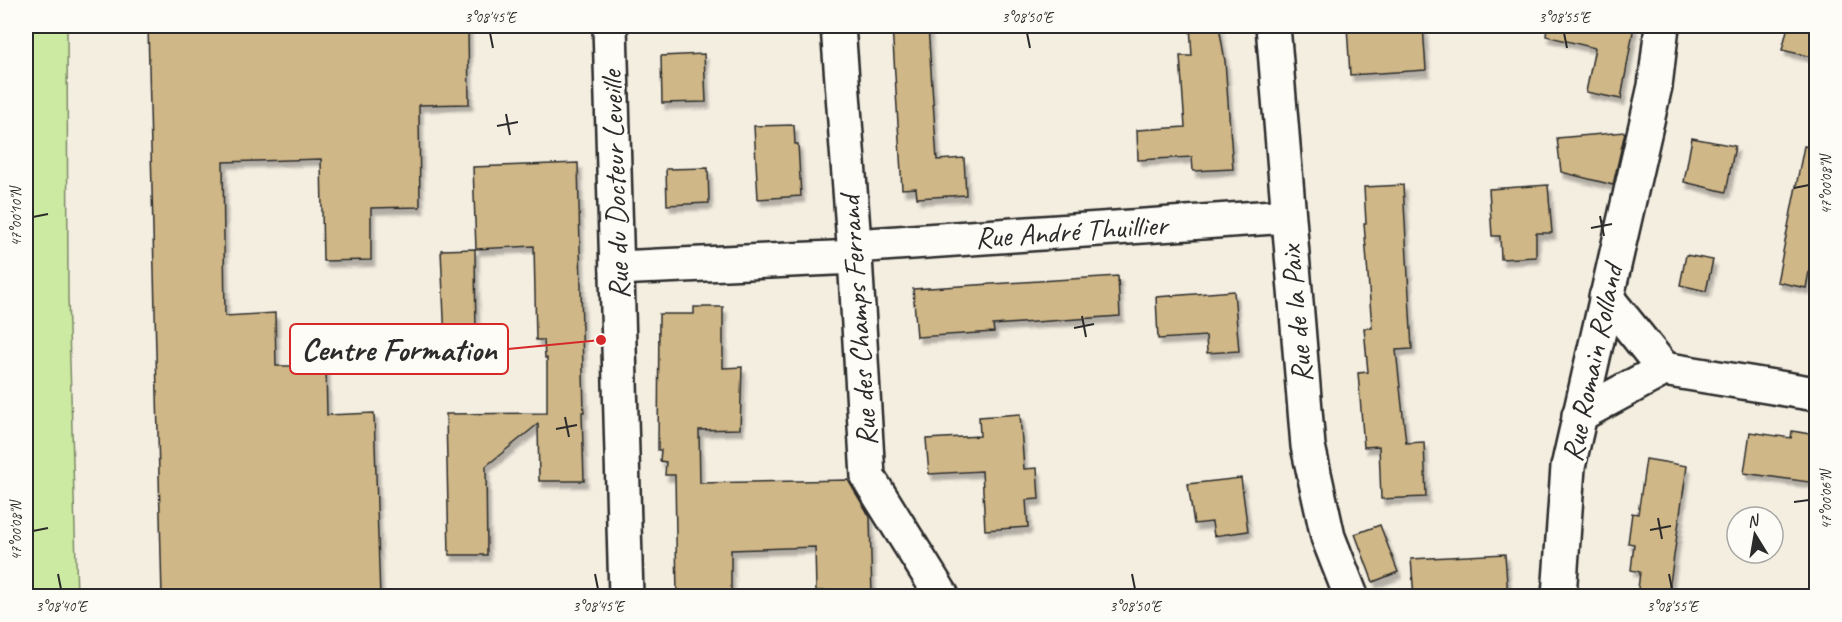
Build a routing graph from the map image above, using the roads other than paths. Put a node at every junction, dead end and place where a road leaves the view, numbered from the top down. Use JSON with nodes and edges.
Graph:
{"nodes":[{"id":1,"x":610,"y":26,"type":"edge"},
{"id":2,"x":838,"y":26,"type":"edge"},
{"id":3,"x":1273,"y":26,"type":"edge"},
{"id":4,"x":1662,"y":26,"type":"edge"},
{"id":5,"x":1288,"y":216,"type":"junction"},
{"id":6,"x":855,"y":252,"type":"junction"},
{"id":7,"x":617,"y":268,"type":"junction"},
{"id":8,"x":1606,"y":297,"type":"junction"},
{"id":9,"x":1664,"y":369,"type":"junction"},
{"id":10,"x":1816,"y":394,"type":"edge"},
{"id":11,"x":1579,"y":415,"type":"junction"},
{"id":12,"x":626,"y":597,"type":"edge"},
{"id":13,"x":942,"y":597,"type":"edge"},
{"id":14,"x":1351,"y":597,"type":"edge"},
{"id":15,"x":1559,"y":597,"type":"edge"}],
"edges":[{"from":1,"to":7,"type":"street","name":"Rue du Docteur Leveille"},
{"from":2,"to":6,"type":"street","name":"Rue des Champs Ferrand"},
{"from":3,"to":5,"type":"street","name":"Rue de la Paix"},
{"from":4,"to":8,"type":"street","name":"Rue Romain Rolland"},
{"from":5,"to":6,"type":"street","name":"Rue André Thuillier"},
{"from":5,"to":14,"type":"street","name":"Rue de la Paix"},
{"from":6,"to":7,"type":"street","name":"Rue André Thuillier"},
{"from":6,"to":13,"type":"street","name":"Rue des Champs Ferrand"},
{"from":7,"to":12,"type":"street","name":"Rue du Docteur Leveille"},
{"from":8,"to":9,"type":"street"},
{"from":8,"to":11,"type":"street","name":"Rue Romain Rolland"},
{"from":9,"to":10,"type":"street"},
{"from":9,"to":11,"type":"street"},
{"from":11,"to":15,"type":"street","name":"Rue Romain Rolland"}]}
